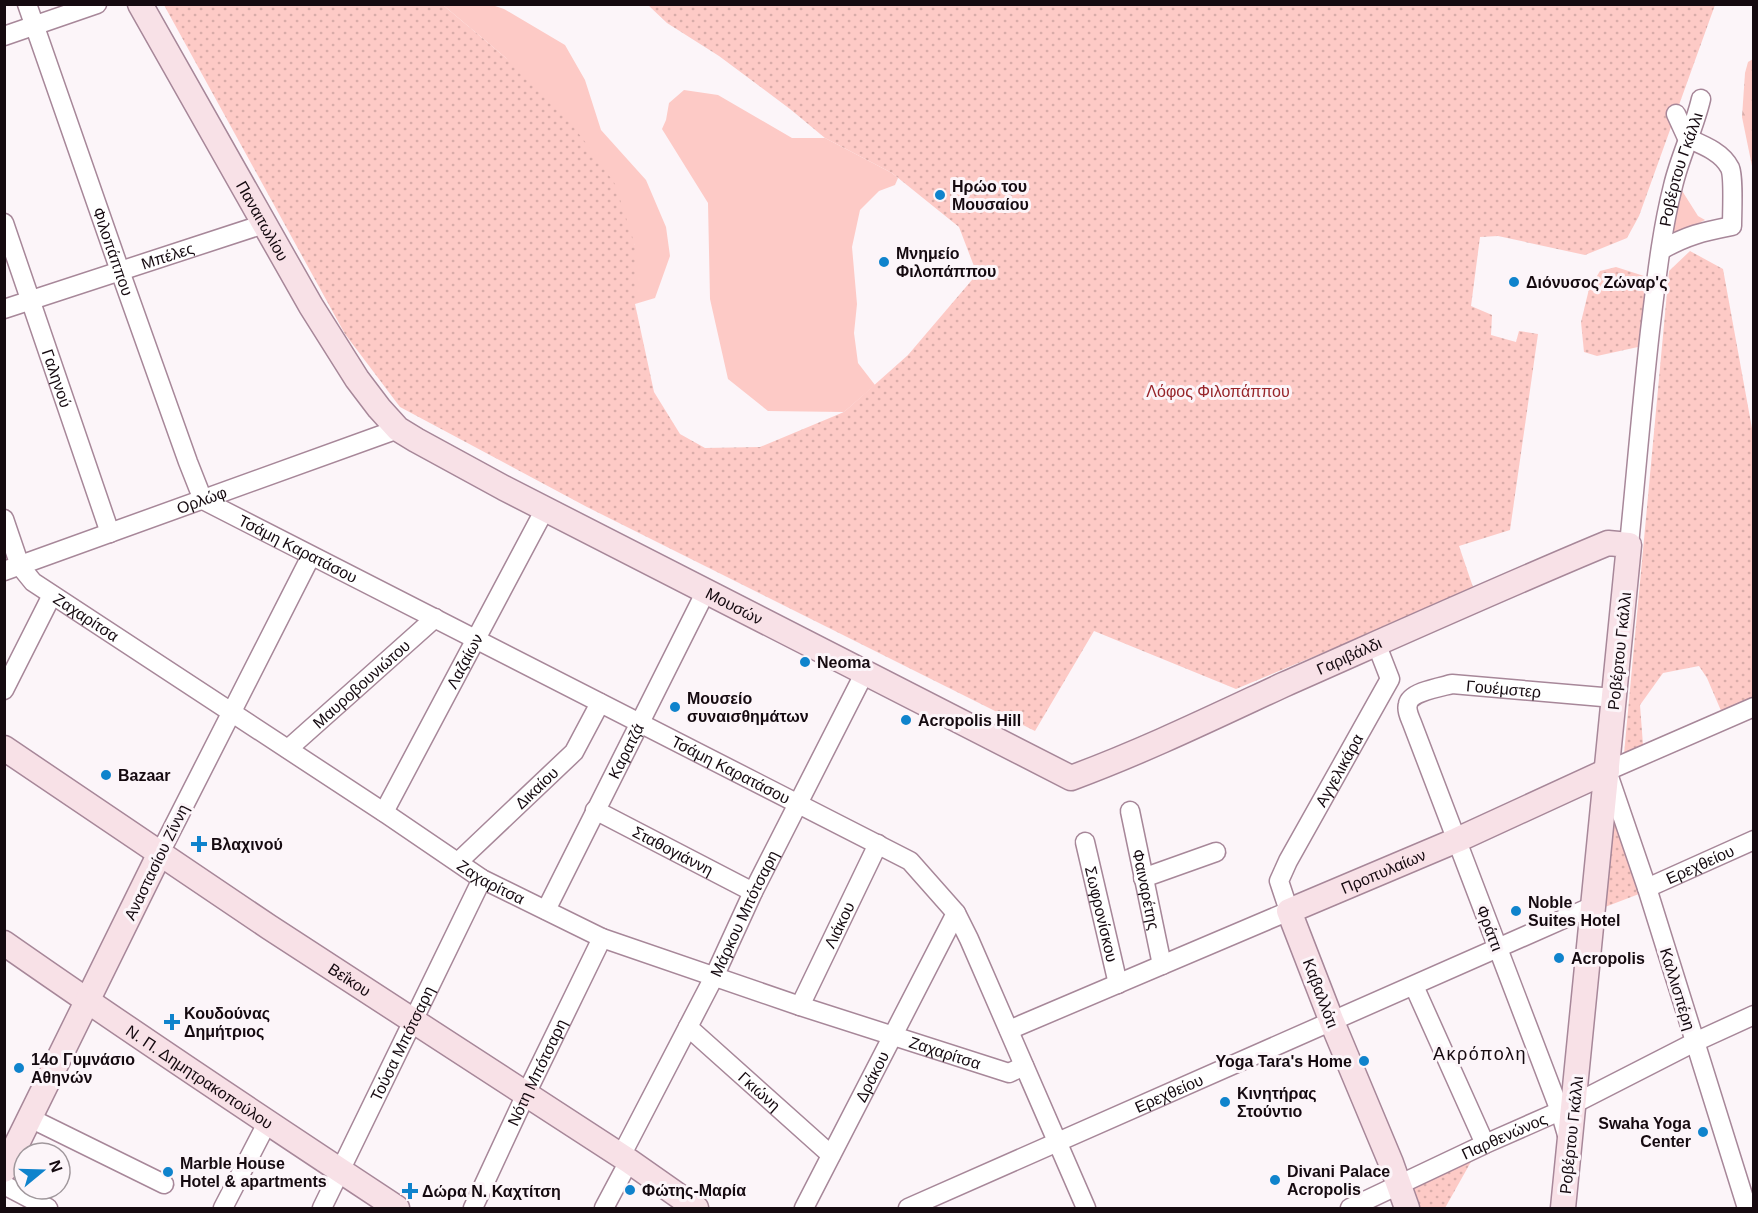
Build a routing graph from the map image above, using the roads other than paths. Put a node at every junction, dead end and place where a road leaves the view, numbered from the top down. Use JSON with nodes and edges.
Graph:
{"nodes":[{"id":1,"x":27,"y":4,"type":"edge"},
{"id":2,"x":97,"y":4,"type":"edge"},
{"id":3,"x":140,"y":4,"type":"edge"},
{"id":4,"x":35,"y":26,"type":"junction"},
{"id":5,"x":4,"y":36,"type":"edge"},
{"id":6,"x":1701,"y":99,"type":"dead end"},
{"id":7,"x":1676,"y":114,"type":"dead end"},
{"id":8,"x":1687,"y":138,"type":"junction"},
{"id":9,"x":4,"y":223,"type":"edge"},
{"id":10,"x":264,"y":224,"type":"junction"},
{"id":11,"x":1661,"y":250,"type":"junction"},
{"id":12,"x":120,"y":271,"type":"junction"},
{"id":13,"x":31,"y":300,"type":"junction"},
{"id":14,"x":4,"y":309,"type":"edge"},
{"id":15,"x":398,"y":429,"type":"junction"},
{"id":16,"x":203,"y":500,"type":"junction"},
{"id":17,"x":545,"y":509,"type":"junction"},
{"id":18,"x":4,"y":519,"type":"edge"},
{"id":19,"x":110,"y":533,"type":"junction"},
{"id":20,"x":1629,"y":546,"type":"junction"},
{"id":21,"x":311,"y":556,"type":"junction"},
{"id":22,"x":12,"y":569,"type":"edge"},
{"id":23,"x":706,"y":591,"type":"junction"},
{"id":24,"x":52,"y":596,"type":"junction"},
{"id":25,"x":435,"y":618,"type":"junction"},
{"id":26,"x":476,"y":639,"type":"junction"},
{"id":27,"x":1376,"y":643,"type":"junction"},
{"id":28,"x":865,"y":672,"type":"junction"},
{"id":29,"x":4,"y":690,"type":"edge"},
{"id":30,"x":1614,"y":698,"type":"junction"},
{"id":31,"x":600,"y":703,"type":"junction"},
{"id":32,"x":1754,"y":707,"type":"edge"},
{"id":33,"x":232,"y":712,"type":"junction"},
{"id":34,"x":1408,"y":712,"type":"joint"},
{"id":35,"x":640,"y":722,"type":"junction"},
{"id":36,"x":4,"y":748,"type":"edge"},
{"id":37,"x":288,"y":749,"type":"junction"},
{"id":38,"x":1607,"y":771,"type":"junction"},
{"id":39,"x":1071,"y":778,"type":"joint"},
{"id":40,"x":800,"y":803,"type":"junction"},
{"id":41,"x":596,"y":810,"type":"junction"},
{"id":42,"x":1130,"y":811,"type":"dead end"},
{"id":43,"x":384,"y":812,"type":"junction"},
{"id":44,"x":1457,"y":840,"type":"junction"},
{"id":45,"x":1754,"y":840,"type":"edge"},
{"id":46,"x":1085,"y":842,"type":"dead end"},
{"id":47,"x":878,"y":844,"type":"junction"},
{"id":48,"x":1216,"y":852,"type":"dead end"},
{"id":49,"x":160,"y":853,"type":"junction"},
{"id":50,"x":458,"y":862,"type":"junction"},
{"id":51,"x":1143,"y":878,"type":"junction"},
{"id":52,"x":482,"y":879,"type":"junction"},
{"id":53,"x":1647,"y":888,"type":"junction"},
{"id":54,"x":753,"y":892,"type":"junction"},
{"id":55,"x":1593,"y":906,"type":"junction"},
{"id":56,"x":546,"y":910,"type":"junction"},
{"id":57,"x":1289,"y":911,"type":"junction"},
{"id":58,"x":956,"y":913,"type":"junction"},
{"id":59,"x":603,"y":938,"type":"junction"},
{"id":60,"x":4,"y":944,"type":"edge"},
{"id":61,"x":1498,"y":949,"type":"junction"},
{"id":62,"x":1162,"y":965,"type":"junction"},
{"id":63,"x":714,"y":976,"type":"junction"},
{"id":64,"x":1118,"y":984,"type":"junction"},
{"id":65,"x":1414,"y":986,"type":"junction"},
{"id":66,"x":87,"y":1002,"type":"junction"},
{"id":67,"x":800,"y":1006,"type":"junction"},
{"id":68,"x":1754,"y":1015,"type":"edge"},
{"id":69,"x":413,"y":1020,"type":"junction"},
{"id":70,"x":1332,"y":1022,"type":"junction"},
{"id":71,"x":688,"y":1027,"type":"junction"},
{"id":72,"x":1009,"y":1030,"type":"junction"},
{"id":73,"x":893,"y":1035,"type":"junction"},
{"id":74,"x":1695,"y":1042,"type":"junction"},
{"id":75,"x":1024,"y":1066,"type":"junction"},
{"id":76,"x":525,"y":1094,"type":"junction"},
{"id":77,"x":1567,"y":1107,"type":"junction"},
{"id":78,"x":30,"y":1118,"type":"junction"},
{"id":79,"x":267,"y":1123,"type":"junction"},
{"id":80,"x":1057,"y":1143,"type":"junction"},
{"id":81,"x":1485,"y":1144,"type":"junction"},
{"id":82,"x":831,"y":1155,"type":"junction"},
{"id":83,"x":625,"y":1159,"type":"junction"},
{"id":84,"x":4,"y":1170,"type":"edge"},
{"id":85,"x":340,"y":1171,"type":"junction"},
{"id":86,"x":164,"y":1184,"type":"dead end"},
{"id":87,"x":4,"y":1185,"type":"edge"},
{"id":88,"x":1399,"y":1185,"type":"junction"},
{"id":89,"x":917,"y":1207,"type":"edge"},
{"id":90,"x":48,"y":1209,"type":"edge"},
{"id":91,"x":223,"y":1209,"type":"edge"},
{"id":92,"x":322,"y":1209,"type":"edge"},
{"id":93,"x":397,"y":1209,"type":"edge"},
{"id":94,"x":472,"y":1209,"type":"edge"},
{"id":95,"x":604,"y":1209,"type":"edge"},
{"id":96,"x":696,"y":1209,"type":"edge"},
{"id":97,"x":804,"y":1209,"type":"edge"},
{"id":98,"x":1086,"y":1209,"type":"edge"},
{"id":99,"x":1350,"y":1209,"type":"edge"},
{"id":100,"x":1407,"y":1209,"type":"edge"},
{"id":101,"x":1563,"y":1209,"type":"edge"},
{"id":102,"x":1747,"y":1209,"type":"edge"}],
"edges":[{"from":1,"to":4,"type":"street","name":"Φιλοπάππου"},
{"from":2,"to":4,"type":"street"},
{"from":3,"to":10,"type":"street","name":"Παναιτωλίου"},
{"from":4,"to":5,"type":"street"},
{"from":4,"to":12,"type":"street","name":"Φιλοπάππου"},
{"from":6,"to":8,"type":"street","name":"Ροβέρτου Γκάλλι"},
{"from":7,"to":8,"type":"street"},
{"from":8,"to":11,"type":"street","name":"Ροβέρτου Γκάλλι"},
{"from":8,"to":11,"type":"street"},
{"from":9,"to":13,"type":"street","name":"Γαληνού"},
{"from":10,"to":12,"type":"street","name":"Μπέλες"},
{"from":10,"to":15,"type":"street","name":"Παναιτωλίου"},
{"from":11,"to":20,"type":"street","name":"Ροβέρτου Γκάλλι"},
{"from":12,"to":13,"type":"street","name":"Μπέλες"},
{"from":12,"to":16,"type":"street","name":"Φιλοπάππου"},
{"from":13,"to":14,"type":"street","name":"Μπέλες"},
{"from":13,"to":19,"type":"street","name":"Γαληνού"},
{"from":15,"to":16,"type":"street","name":"Ορλώφ"},
{"from":15,"to":17,"type":"street","name":"Μουσών"},
{"from":16,"to":19,"type":"street","name":"Ορλώφ"},
{"from":16,"to":21,"type":"street","name":"Τσάμη Καρατάσου"},
{"from":17,"to":23,"type":"street","name":"Μουσών"},
{"from":17,"to":26,"type":"street","name":"Λαζαίων"},
{"from":18,"to":22,"type":"street"},
{"from":19,"to":22,"type":"street","name":"Ορλώφ"},
{"from":20,"to":27,"type":"street","name":"Γαριβάλδι"},
{"from":20,"to":30,"type":"street","name":"Ροβέρτου Γκάλλι"},
{"from":21,"to":25,"type":"street","name":"Τσάμη Καρατάσου"},
{"from":21,"to":33,"type":"street","name":"Αναστασίου Ζίννη"},
{"from":22,"to":24,"type":"street","name":"Ζαχαρίτσα"},
{"from":23,"to":28,"type":"street","name":"Μουσών"},
{"from":23,"to":35,"type":"street","name":"Καρατζά"},
{"from":24,"to":29,"type":"street"},
{"from":24,"to":33,"type":"street","name":"Ζαχαρίτσα"},
{"from":25,"to":26,"type":"street","name":"Τσάμη Καρατάσου"},
{"from":25,"to":37,"type":"street","name":"Μαυροβουνιώτου"},
{"from":26,"to":31,"type":"street","name":"Τσάμη Καρατάσου"},
{"from":26,"to":43,"type":"street","name":"Λαζαίων"},
{"from":27,"to":39,"type":"street","name":"Γαριβάλδι"},
{"from":27,"to":57,"type":"street","name":"Αγγελικάρα"},
{"from":28,"to":39,"type":"street","name":"Μουσών"},
{"from":28,"to":40,"type":"street","name":"Μάρκου Μπότσαρη"},
{"from":30,"to":34,"type":"street","name":"Γουέμστερ"},
{"from":30,"to":38,"type":"street","name":"Ροβέρτου Γκάλλι"},
{"from":31,"to":35,"type":"street","name":"Τσάμη Καρατάσου"},
{"from":31,"to":50,"type":"street","name":"Δικαίου"},
{"from":32,"to":38,"type":"street","name":"Προπυλαίων"},
{"from":33,"to":37,"type":"street","name":"Ζαχαρίτσα"},
{"from":33,"to":49,"type":"street","name":"Αναστασίου Ζίννη"},
{"from":34,"to":44,"type":"street","name":"Φράττι"},
{"from":35,"to":40,"type":"street","name":"Τσάμη Καρατάσου"},
{"from":35,"to":41,"type":"street","name":"Καρατζά"},
{"from":36,"to":49,"type":"street","name":"Βεΐκου"},
{"from":37,"to":43,"type":"street","name":"Ζαχαρίτσα"},
{"from":38,"to":44,"type":"street","name":"Προπυλαίων"},
{"from":38,"to":53,"type":"street","name":"Καλλισπέρη"},
{"from":38,"to":55,"type":"street","name":"Ροβέρτου Γκάλλι"},
{"from":40,"to":47,"type":"street","name":"Τσάμη Καρατάσου"},
{"from":40,"to":54,"type":"street","name":"Μάρκου Μπότσαρη"},
{"from":41,"to":54,"type":"street","name":"Σταθογιάννη"},
{"from":41,"to":56,"type":"street","name":"Καρατζά"},
{"from":42,"to":51,"type":"street","name":"Φαιναρέτης"},
{"from":43,"to":50,"type":"street","name":"Ζαχαρίτσα"},
{"from":44,"to":57,"type":"street","name":"Προπυλαίων"},
{"from":44,"to":61,"type":"street","name":"Φράττι"},
{"from":45,"to":53,"type":"street","name":"Ερεχθείου"},
{"from":46,"to":64,"type":"street","name":"Σωφρονίσκου"},
{"from":47,"to":58,"type":"street","name":"Τσάμη Καρατάσου"},
{"from":47,"to":67,"type":"street","name":"Λιάκου"},
{"from":48,"to":51,"type":"street"},
{"from":49,"to":66,"type":"street","name":"Αναστασίου Ζίννη"},
{"from":49,"to":69,"type":"street","name":"Βεΐκου"},
{"from":50,"to":52,"type":"street","name":"Ζαχαρίτσα"},
{"from":51,"to":62,"type":"street","name":"Φαιναρέτης"},
{"from":52,"to":56,"type":"street","name":"Ζαχαρίτσα"},
{"from":52,"to":69,"type":"street","name":"Τούσα Μπότσαρη"},
{"from":53,"to":74,"type":"street","name":"Καλλισπέρη"},
{"from":54,"to":63,"type":"street","name":"Μάρκου Μπότσαρη"},
{"from":55,"to":61,"type":"street","name":"Ερεχθείου"},
{"from":55,"to":77,"type":"street","name":"Ροβέρτου Γκάλλι"},
{"from":56,"to":59,"type":"street","name":"Ζαχαρίτσα"},
{"from":57,"to":62,"type":"street","name":"Προπυλαίων"},
{"from":57,"to":70,"type":"street","name":"Καβαλλότι"},
{"from":58,"to":72,"type":"street","name":"Τσάμη Καρατάσου"},
{"from":58,"to":73,"type":"street","name":"Δράκου"},
{"from":59,"to":63,"type":"street","name":"Ζαχαρίτσα"},
{"from":59,"to":76,"type":"street","name":"Νότη Μπότσαρη"},
{"from":60,"to":66,"type":"street","name":"Ν. Π. Δημητρακοπούλου"},
{"from":61,"to":65,"type":"street","name":"Ερεχθείου"},
{"from":61,"to":77,"type":"street","name":"Φράττι"},
{"from":62,"to":64,"type":"street","name":"Προπυλαίων"},
{"from":63,"to":67,"type":"street","name":"Ζαχαρίτσα"},
{"from":63,"to":71,"type":"street","name":"Μάρκου Μπότσαρη"},
{"from":64,"to":72,"type":"street","name":"Προπυλαίων"},
{"from":65,"to":70,"type":"street","name":"Ερεχθείου"},
{"from":65,"to":81,"type":"street"},
{"from":66,"to":78,"type":"street","name":"Αναστασίου Ζίννη"},
{"from":66,"to":79,"type":"street","name":"Ν. Π. Δημητρακοπούλου"},
{"from":67,"to":73,"type":"street","name":"Ζαχαρίτσα"},
{"from":68,"to":74,"type":"street","name":"Παρθενώνος"},
{"from":69,"to":76,"type":"street","name":"Βεΐκου"},
{"from":69,"to":85,"type":"street","name":"Τούσα Μπότσαρη"},
{"from":70,"to":80,"type":"street","name":"Ερεχθείου"},
{"from":70,"to":88,"type":"street","name":"Καβαλλότι"},
{"from":71,"to":82,"type":"street","name":"Γκιώνη"},
{"from":71,"to":83,"type":"street","name":"Μάρκου Μπότσαρη"},
{"from":72,"to":75,"type":"street","name":"Τσάμη Καρατάσου"},
{"from":73,"to":75,"type":"street","name":"Ζαχαρίτσα"},
{"from":73,"to":82,"type":"street","name":"Δράκου"},
{"from":74,"to":77,"type":"street","name":"Παρθενώνος"},
{"from":74,"to":102,"type":"street","name":"Καλλισπέρη"},
{"from":75,"to":80,"type":"street","name":"Τσάμη Καρατάσου"},
{"from":76,"to":83,"type":"street","name":"Βεΐκου"},
{"from":76,"to":94,"type":"street","name":"Νότη Μπότσαρη"},
{"from":77,"to":81,"type":"street","name":"Παρθενώνος"},
{"from":77,"to":101,"type":"street","name":"Ροβέρτου Γκάλλι"},
{"from":78,"to":84,"type":"street","name":"Αναστασίου Ζίννη"},
{"from":78,"to":86,"type":"street"},
{"from":79,"to":85,"type":"street","name":"Ν. Π. Δημητρακοπούλου"},
{"from":79,"to":91,"type":"street"},
{"from":80,"to":89,"type":"street","name":"Ερεχθείου"},
{"from":80,"to":98,"type":"street","name":"Τσάμη Καρατάσου"},
{"from":81,"to":88,"type":"street","name":"Παρθενώνος"},
{"from":82,"to":97,"type":"street","name":"Δράκου"},
{"from":83,"to":95,"type":"street","name":"Μάρκου Μπότσαρη"},
{"from":83,"to":96,"type":"street","name":"Βεΐκου"},
{"from":85,"to":92,"type":"street","name":"Τούσα Μπότσαρη"},
{"from":85,"to":93,"type":"street","name":"Ν. Π. Δημητρακοπούλου"},
{"from":87,"to":90,"type":"street"},
{"from":88,"to":99,"type":"street","name":"Παρθενώνος"},
{"from":88,"to":100,"type":"street","name":"Καβαλλότι"}]}
